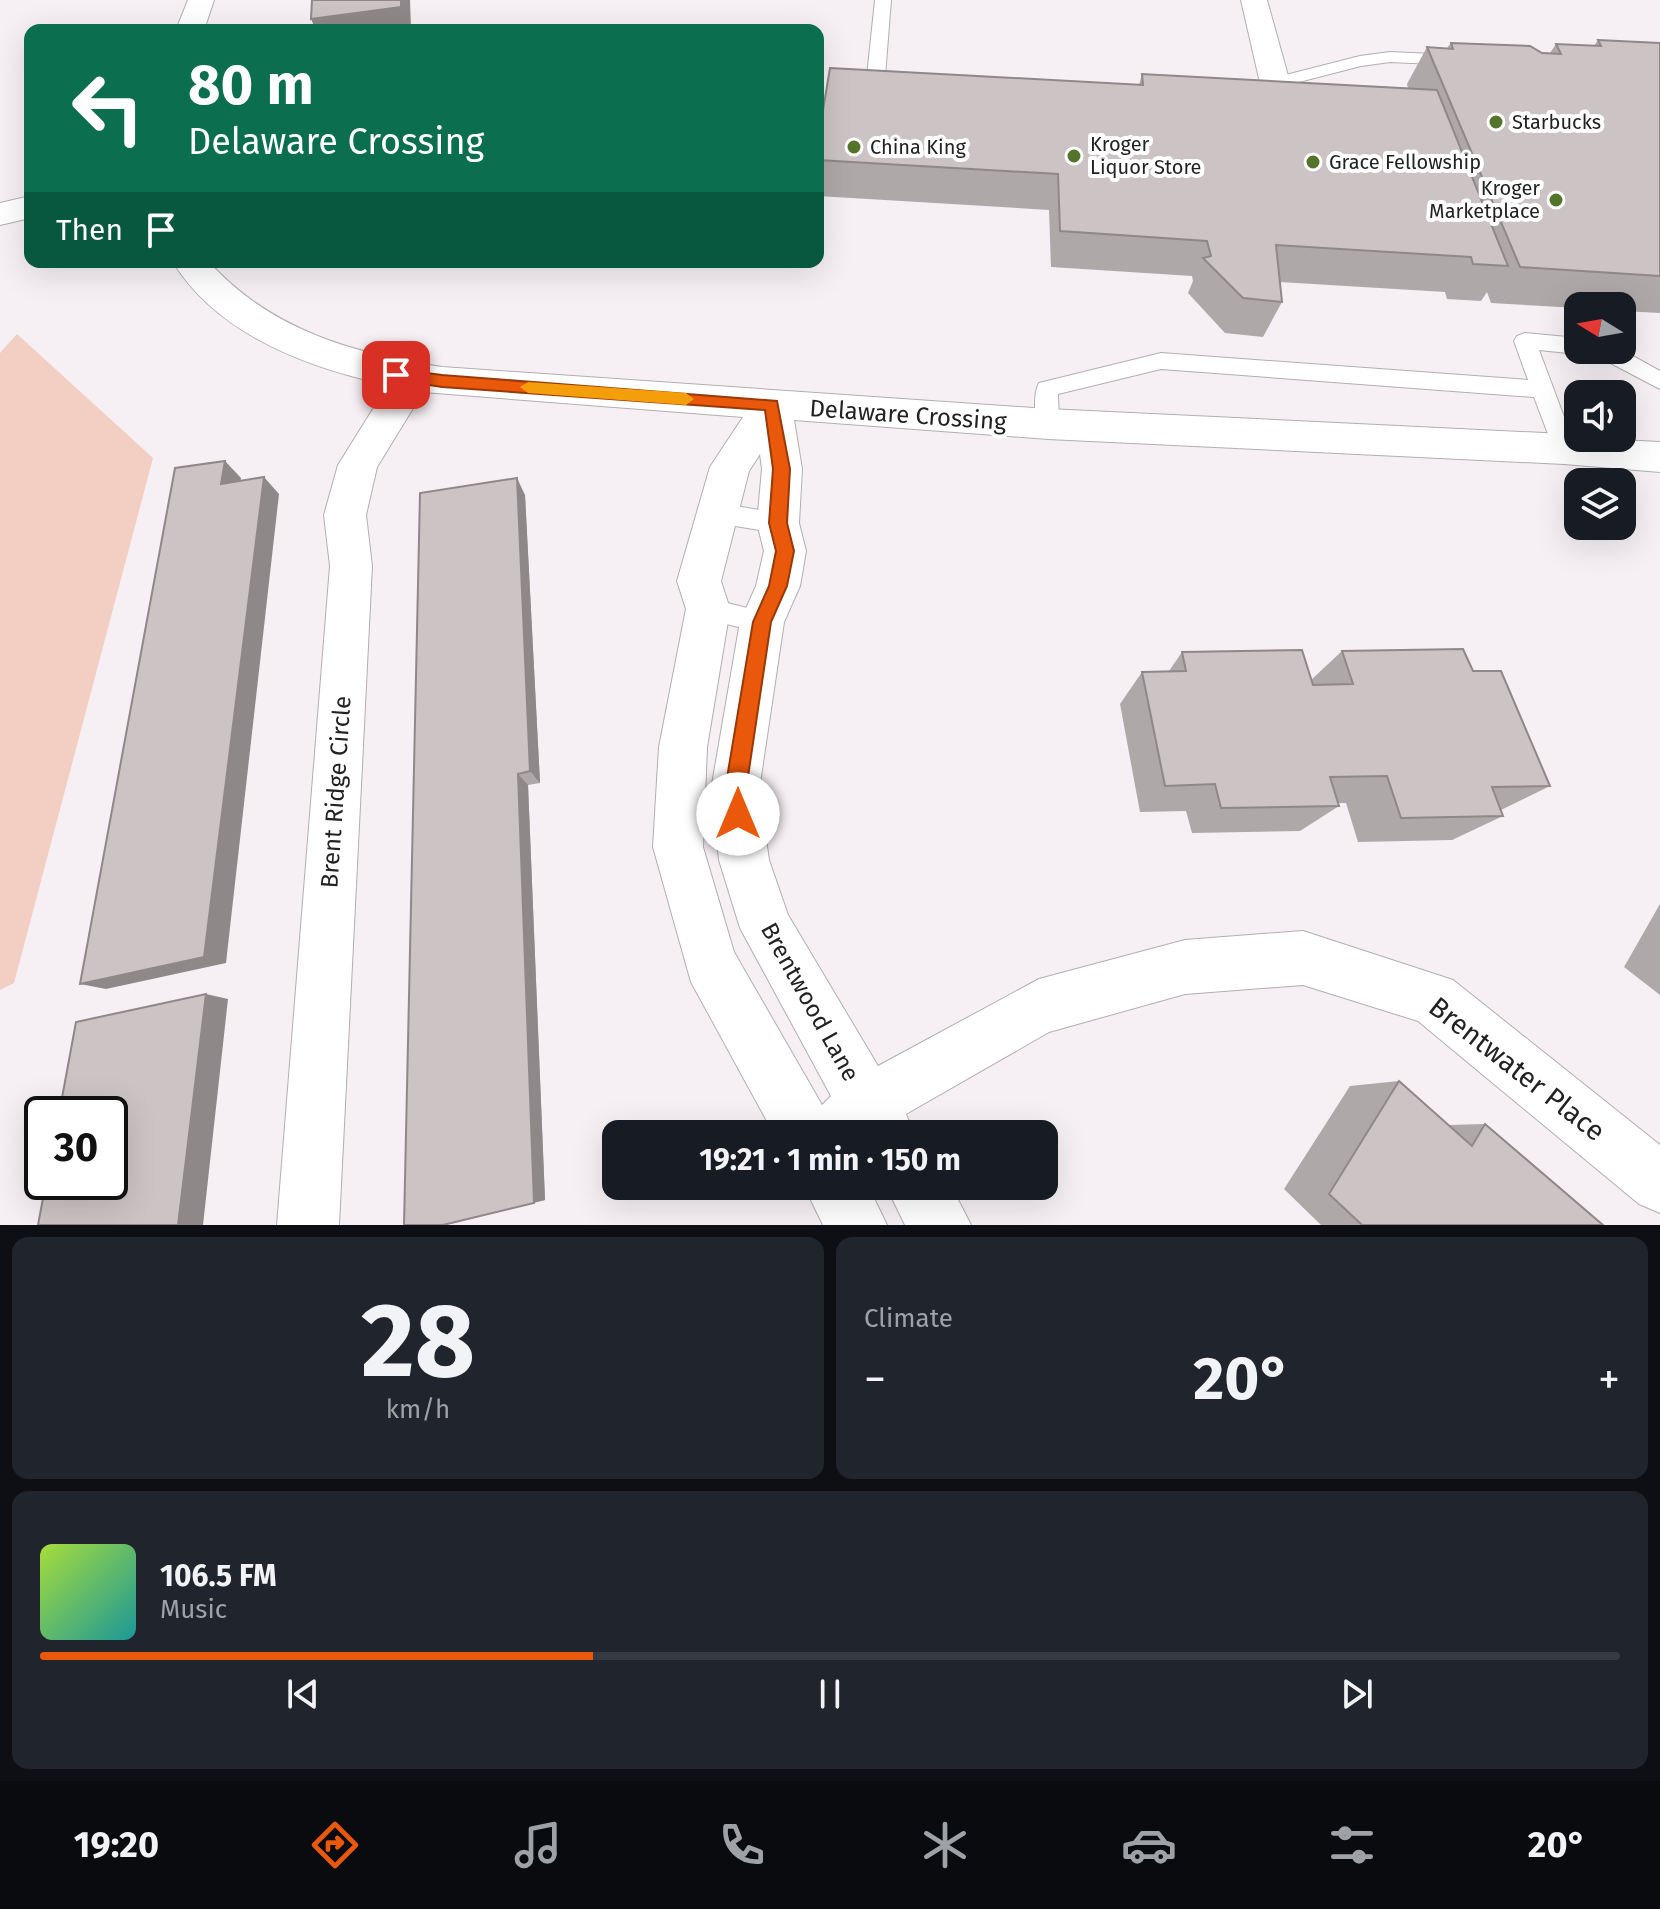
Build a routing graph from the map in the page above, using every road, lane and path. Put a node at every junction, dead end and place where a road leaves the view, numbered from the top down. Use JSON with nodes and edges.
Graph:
{"nodes":[{"id":1,"x":201,"y":0,"type":"edge"},
{"id":2,"x":883,"y":0,"type":"edge"},
{"id":3,"x":1254,"y":0,"type":"edge"},
{"id":4,"x":192,"y":24,"type":"edge"},
{"id":5,"x":1478,"y":59,"type":"edge"},
{"id":6,"x":853,"y":75,"type":"edge"},
{"id":7,"x":1275,"y":83,"type":"junction"},
{"id":8,"x":1242,"y":90,"type":"edge"},
{"id":9,"x":24,"y":208,"type":"edge"},
{"id":10,"x":0,"y":214,"type":"edge"},
{"id":11,"x":24,"y":238,"type":"edge"},
{"id":12,"x":0,"y":243,"type":"edge"},
{"id":13,"x":195,"y":268,"type":"edge"},
{"id":14,"x":1564,"y":345,"type":"edge"},
{"id":15,"x":1630,"y":364,"type":"edge"},
{"id":16,"x":413,"y":377,"type":"junction"},
{"id":17,"x":1660,"y":381,"type":"edge"},
{"id":18,"x":1542,"y":389,"type":"junction"},
{"id":19,"x":772,"y":405,"type":"junction"},
{"id":20,"x":1048,"y":406,"type":"junction"},
{"id":21,"x":1564,"y":449,"type":"joint"},
{"id":22,"x":1600,"y":452,"type":"edge"},
{"id":23,"x":1660,"y":457,"type":"edge"},
{"id":24,"x":717,"y":513,"type":"junction"},
{"id":25,"x":778,"y":523,"type":"junction"},
{"id":26,"x":708,"y":609,"type":"junction"},
{"id":27,"x":762,"y":622,"type":"junction"},
{"id":28,"x":798,"y":1120,"type":"edge"},
{"id":29,"x":859,"y":1120,"type":"edge"},
{"id":30,"x":867,"y":1120,"type":"edge"},
{"id":31,"x":1660,"y":1183,"type":"edge"},
{"id":32,"x":842,"y":1200,"type":"edge"},
{"id":33,"x":925,"y":1200,"type":"edge"},
{"id":34,"x":308,"y":1225,"type":"edge"},
{"id":35,"x":856,"y":1225,"type":"edge"},
{"id":36,"x":940,"y":1225,"type":"edge"}],
"edges":[{"from":1,"to":4,"type":"street"},
{"from":2,"to":6,"type":"lane"},
{"from":3,"to":7,"type":"street"},
{"from":5,"to":7,"type":"lane"},
{"from":7,"to":8,"type":"lane"},
{"from":9,"to":10,"type":"street"},
{"from":11,"to":12,"type":"street"},
{"from":13,"to":16,"type":"street","name":"Delaware Crossing"},
{"from":14,"to":18,"type":"lane"},
{"from":15,"to":17,"type":"lane"},
{"from":16,"to":19,"type":"street","name":"Delaware Crossing"},
{"from":16,"to":34,"type":"street","name":"Brent Ridge Circle"},
{"from":18,"to":20,"type":"lane"},
{"from":18,"to":21,"type":"lane"},
{"from":19,"to":20,"type":"street","name":"Delaware Crossing"},
{"from":19,"to":24,"type":"street"},
{"from":19,"to":25,"type":"street","name":"Brentwood Lane"},
{"from":20,"to":21,"type":"street","name":"Delaware Crossing"},
{"from":22,"to":23,"type":"street","name":"Delaware Crossing"},
{"from":24,"to":25,"type":"lane"},
{"from":24,"to":26,"type":"street"},
{"from":25,"to":27,"type":"street","name":"Brentwood Lane"},
{"from":26,"to":27,"type":"lane"},
{"from":26,"to":28,"type":"street"},
{"from":27,"to":29,"type":"street","name":"Brentwood Lane"},
{"from":30,"to":31,"type":"street","name":"Brentwater Place"},
{"from":32,"to":35,"type":"street"},
{"from":33,"to":36,"type":"street"}]}
